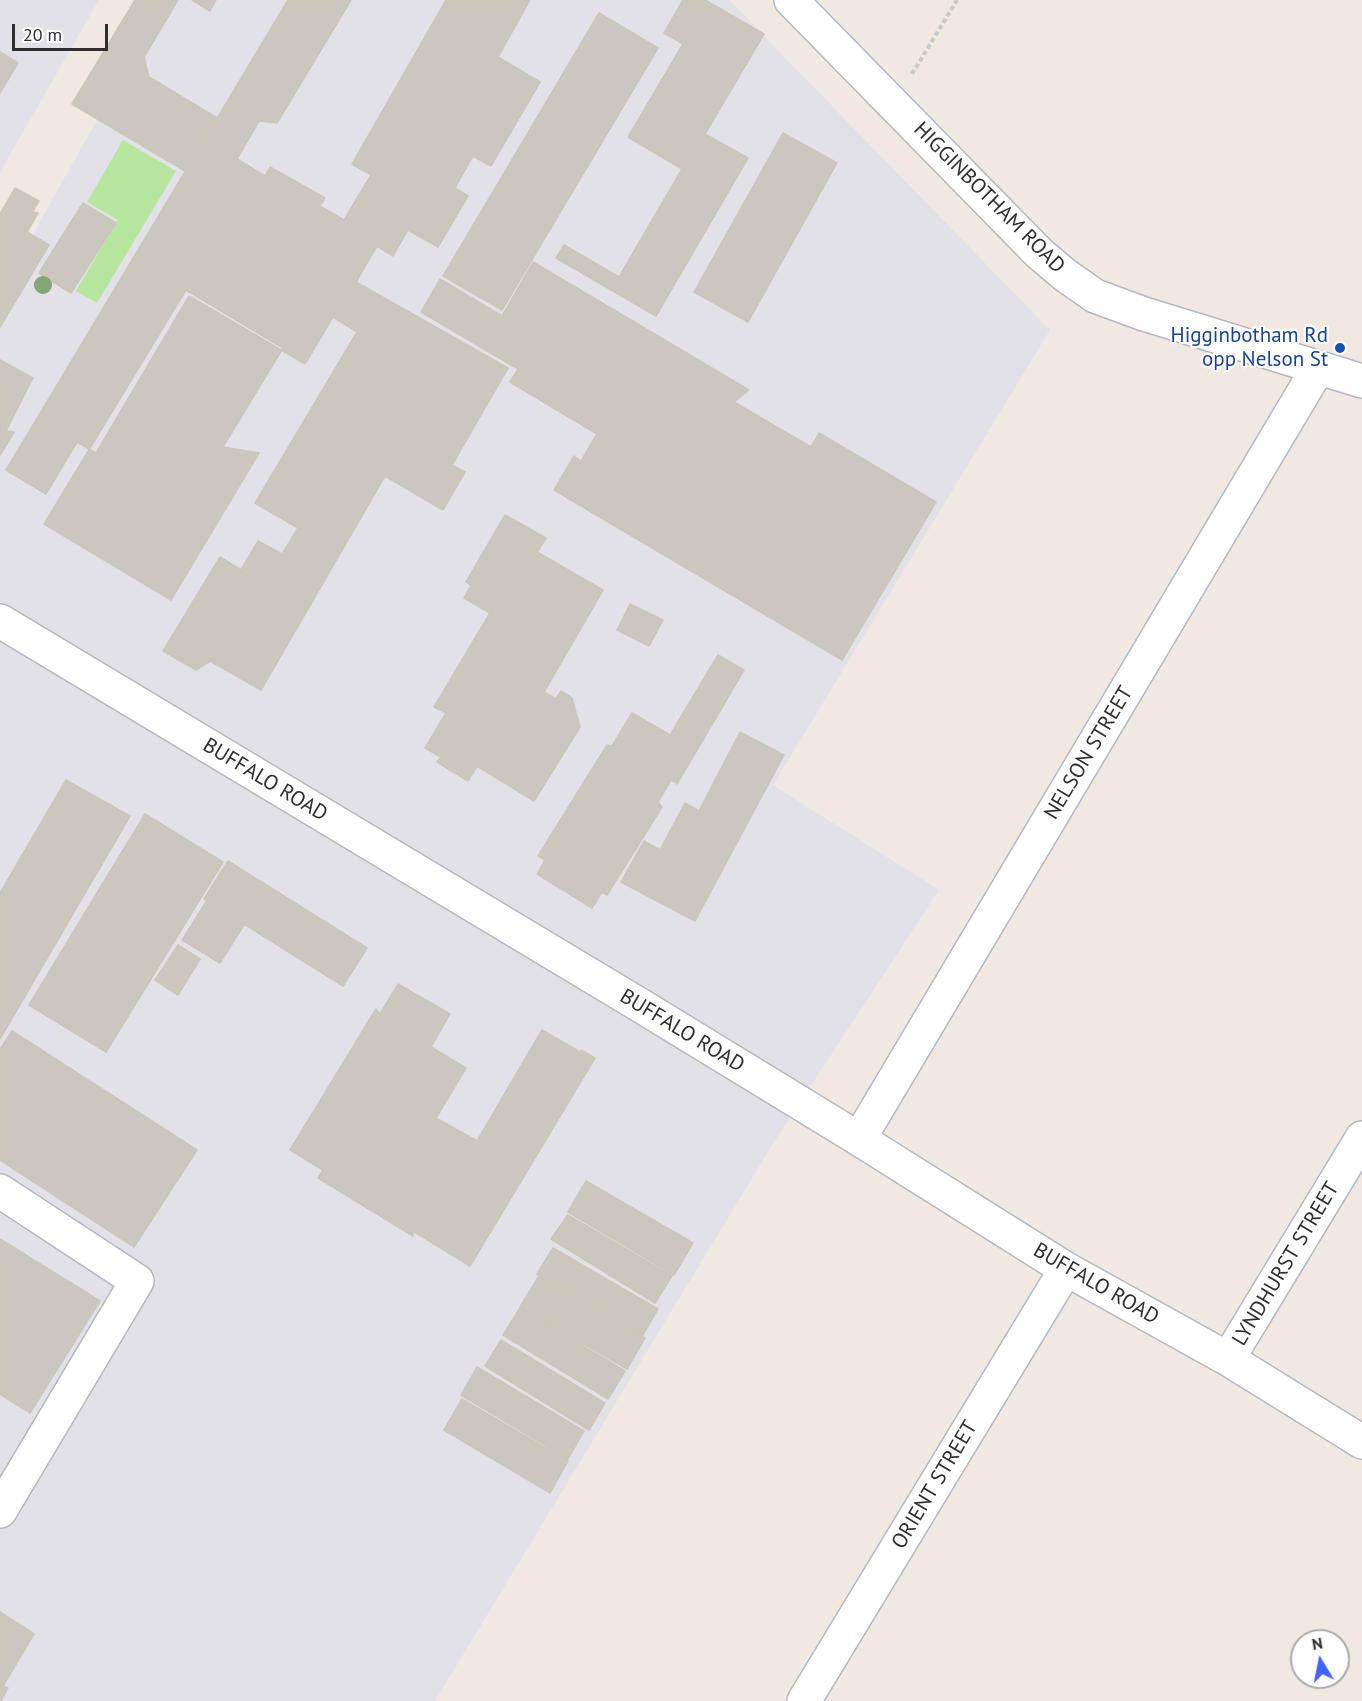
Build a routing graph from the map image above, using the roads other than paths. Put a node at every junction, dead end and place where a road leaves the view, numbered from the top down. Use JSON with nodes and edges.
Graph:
{"nodes":[{"id":1,"x":791,"y":0,"type":"edge"},
{"id":2,"x":1318,"y":368,"type":"junction"},
{"id":3,"x":1362,"y":381,"type":"edge"},
{"id":4,"x":0,"y":621,"type":"edge"},
{"id":5,"x":1362,"y":1138,"type":"edge"},
{"id":6,"x":859,"y":1139,"type":"junction"},
{"id":7,"x":0,"y":1191,"type":"edge"},
{"id":8,"x":1066,"y":1269,"type":"junction"},
{"id":9,"x":1228,"y":1359,"type":"junction"},
{"id":10,"x":1362,"y":1442,"type":"edge"},
{"id":11,"x":0,"y":1511,"type":"edge"},
{"id":12,"x":804,"y":1701,"type":"edge"}],
"edges":[{"from":1,"to":2,"type":"street","name":"HIGGINBOTHAM ROAD"},
{"from":2,"to":3,"type":"street","name":"HIGGINBOTHAM ROAD"},
{"from":2,"to":6,"type":"street","name":"NELSON STREET"},
{"from":4,"to":6,"type":"street","name":"BUFFALO ROAD"},
{"from":5,"to":9,"type":"street","name":"LYNDHURST STREET"},
{"from":6,"to":8,"type":"street","name":"BUFFALO ROAD"},
{"from":7,"to":11,"type":"street"},
{"from":8,"to":9,"type":"street","name":"BUFFALO ROAD"},
{"from":8,"to":12,"type":"street","name":"ORIENT STREET"},
{"from":9,"to":10,"type":"street","name":"BUFFALO ROAD"}]}
